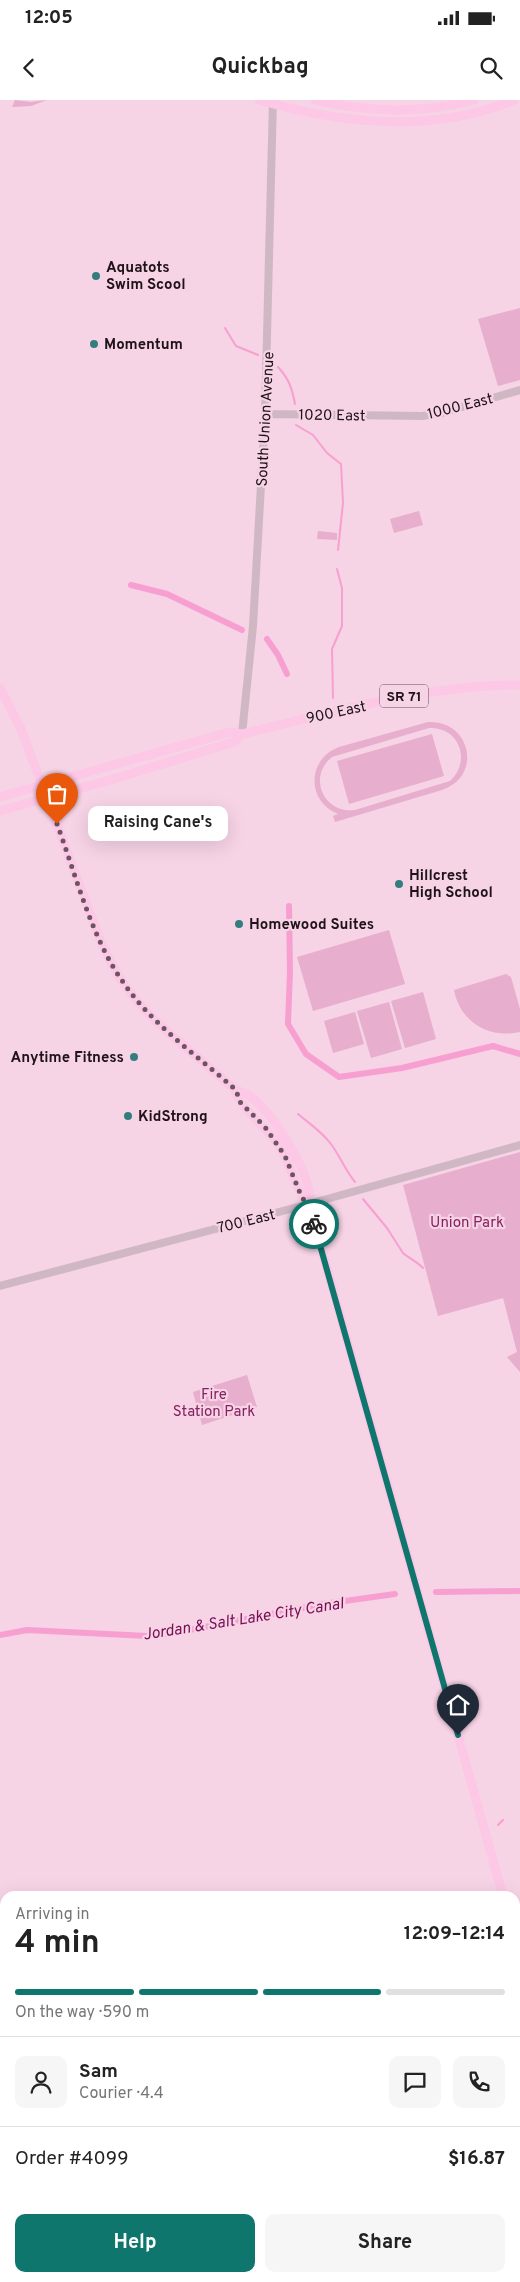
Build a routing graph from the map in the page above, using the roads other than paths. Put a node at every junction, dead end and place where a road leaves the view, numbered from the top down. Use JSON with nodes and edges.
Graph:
{"nodes":[{"id":1,"x":259,"y":100,"type":"edge"},
{"id":2,"x":315,"y":100,"type":"edge"},
{"id":3,"x":474,"y":100,"type":"edge"},
{"id":4,"x":514,"y":100,"type":"edge"},
{"id":5,"x":273,"y":102,"type":"edge"},
{"id":6,"x":520,"y":390,"type":"edge"},
{"id":7,"x":266,"y":414,"type":"junction"},
{"id":8,"x":398,"y":416,"type":"joint"},
{"id":9,"x":520,"y":685,"type":"edge"},
{"id":10,"x":0,"y":688,"type":"edge"},
{"id":11,"x":242,"y":734,"type":"junction"},
{"id":12,"x":43,"y":786,"type":"junction"},
{"id":13,"x":0,"y":797,"type":"edge"},
{"id":14,"x":47,"y":798,"type":"junction"},
{"id":15,"x":0,"y":811,"type":"edge"},
{"id":16,"x":520,"y":1145,"type":"edge"},
{"id":17,"x":309,"y":1204,"type":"junction"},
{"id":18,"x":0,"y":1286,"type":"edge"},
{"id":19,"x":503,"y":1891,"type":"edge"}],
"edges":[{"from":1,"to":5,"type":"main road"},
{"from":2,"to":3,"type":"main road"},
{"from":4,"to":5,"type":"main road"},
{"from":5,"to":7,"type":"street","name":"South Union Avenue"},
{"from":6,"to":8,"type":"street","name":"1000 East"},
{"from":7,"to":8,"type":"street","name":"1020 East"},
{"from":7,"to":11,"type":"street","name":"South Union Avenue"},
{"from":9,"to":11,"type":"main road","name":"900 East","number":"SR 71"},
{"from":10,"to":12,"type":"main road"},
{"from":11,"to":12,"type":"main road","name":"900 East","number":"SR 71"},
{"from":11,"to":14,"type":"main road","name":"900 East","number":"SR 71"},
{"from":12,"to":13,"type":"main road","name":"900 East","number":"SR 71"},
{"from":12,"to":14,"type":"main road"},
{"from":14,"to":15,"type":"main road","name":"900 East","number":"SR 71"},
{"from":14,"to":17,"type":"main road"},
{"from":16,"to":17,"type":"street","name":"700 East"},
{"from":17,"to":18,"type":"street","name":"700 East"},
{"from":17,"to":19,"type":"main road"}]}
